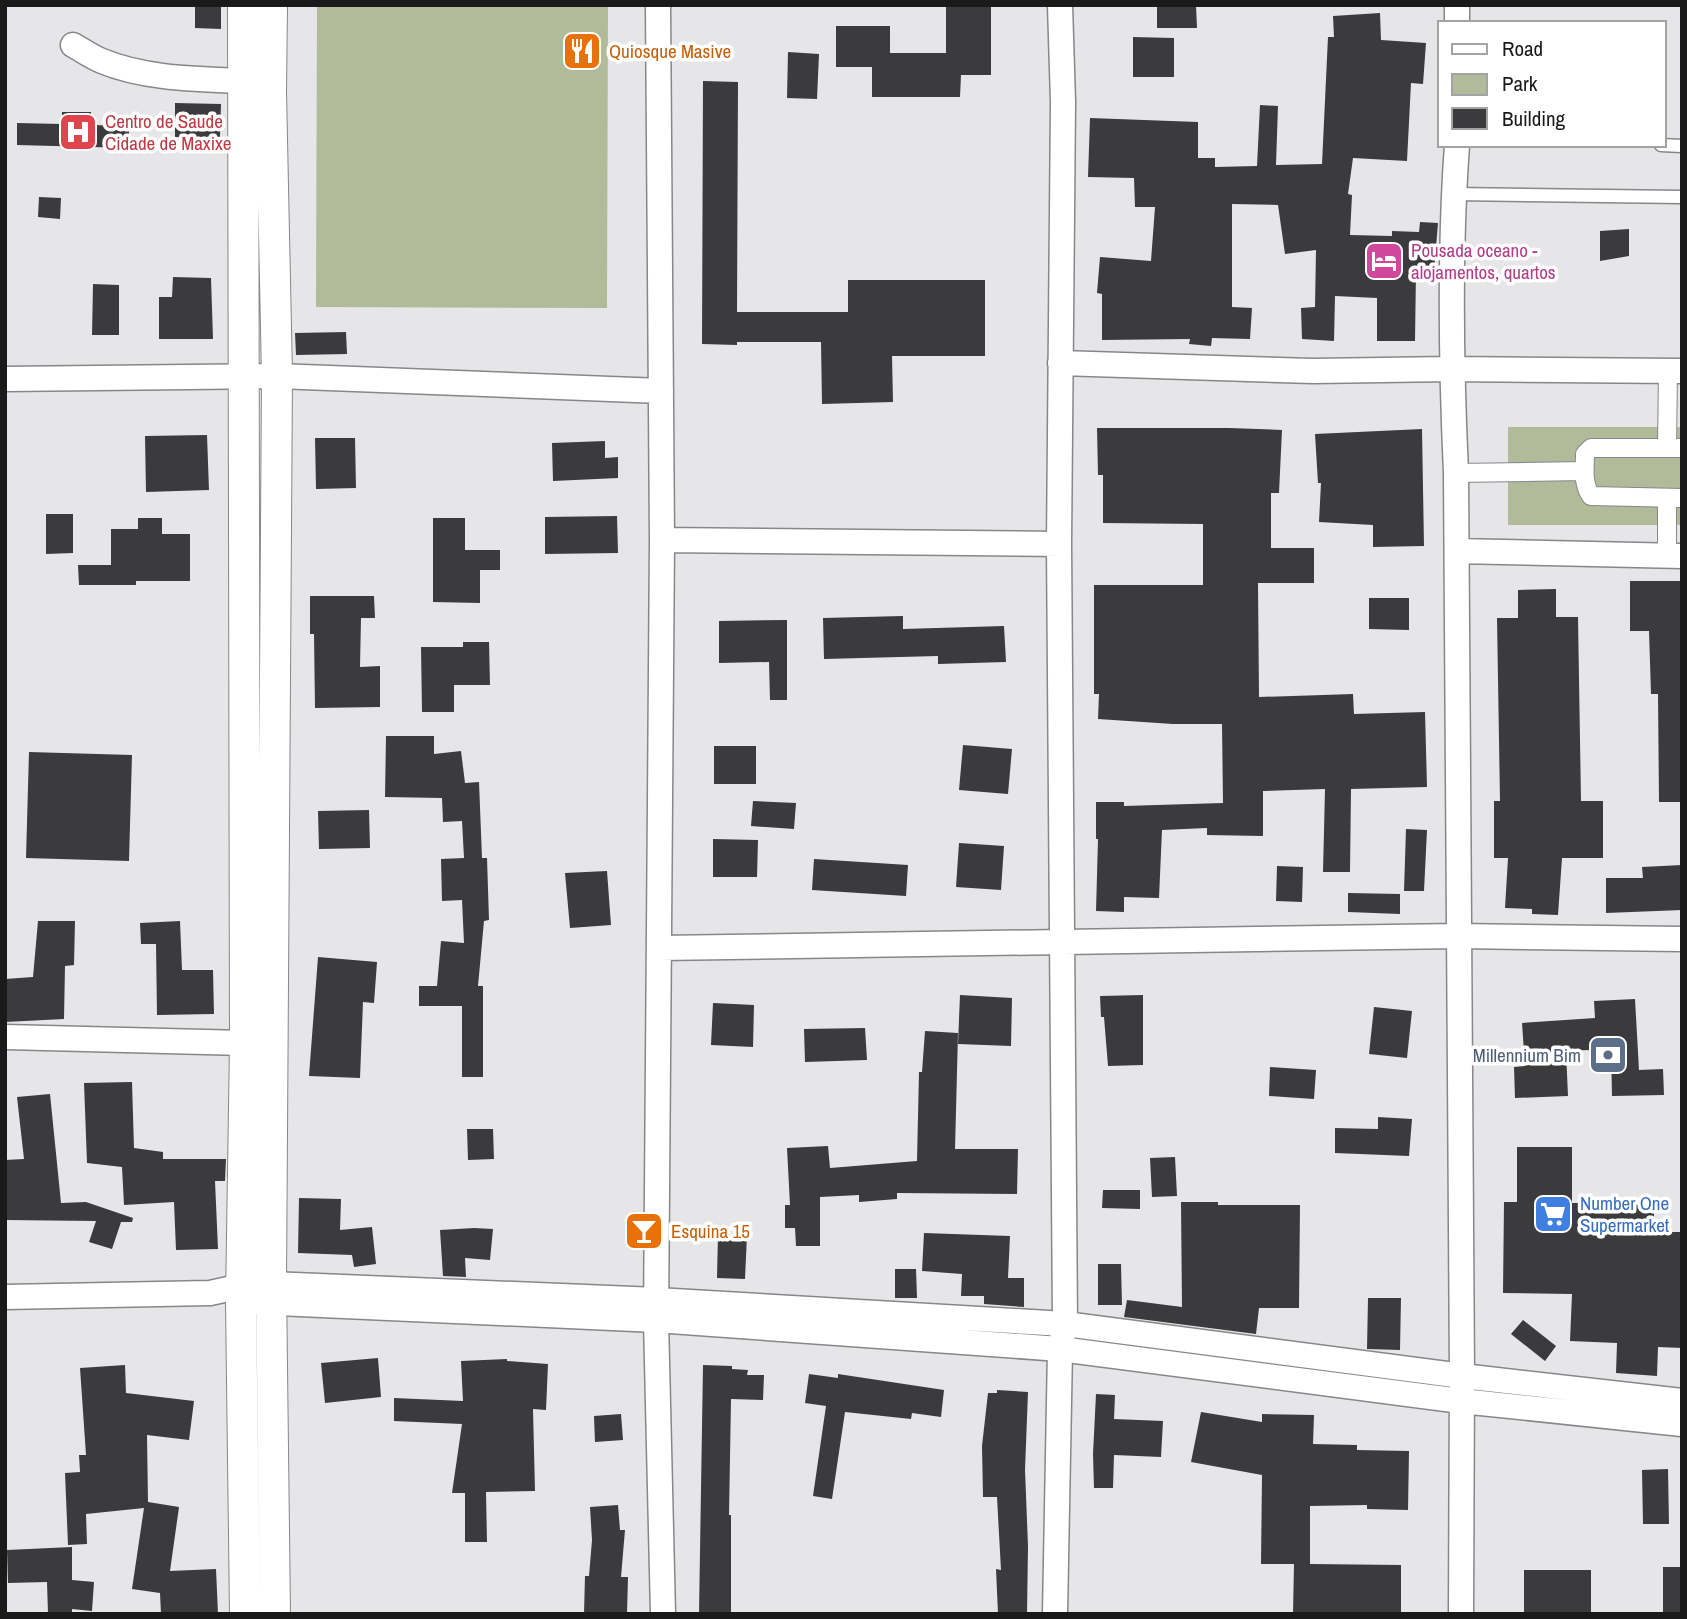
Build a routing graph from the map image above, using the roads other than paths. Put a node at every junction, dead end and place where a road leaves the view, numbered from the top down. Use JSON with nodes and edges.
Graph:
{"nodes":[{"id":1,"x":243,"y":5,"type":"edge"},
{"id":2,"x":272,"y":5,"type":"edge"},
{"id":3,"x":658,"y":5,"type":"edge"},
{"id":4,"x":1060,"y":5,"type":"edge"},
{"id":5,"x":73,"y":45,"type":"dead end"},
{"id":6,"x":244,"y":81,"type":"junction"},
{"id":7,"x":1457,"y":147,"type":"edge"},
{"id":8,"x":1454,"y":194,"type":"junction"},
{"id":9,"x":1682,"y":197,"type":"edge"},
{"id":10,"x":1060,"y":363,"type":"junction"},
{"id":11,"x":1451,"y":369,"type":"junction"},
{"id":12,"x":1675,"y":371,"type":"edge"},
{"id":13,"x":277,"y":376,"type":"junction"},
{"id":14,"x":245,"y":377,"type":"junction"},
{"id":15,"x":5,"y":379,"type":"edge"},
{"id":16,"x":661,"y":391,"type":"junction"},
{"id":17,"x":1674,"y":448,"type":"edge"},
{"id":18,"x":1584,"y":471,"type":"junction"},
{"id":19,"x":1456,"y":473,"type":"junction"},
{"id":20,"x":1674,"y":498,"type":"edge"},
{"id":21,"x":662,"y":540,"type":"junction"},
{"id":22,"x":1059,"y":544,"type":"junction"},
{"id":23,"x":1457,"y":551,"type":"junction"},
{"id":24,"x":1672,"y":554,"type":"edge"},
{"id":25,"x":1458,"y":936,"type":"junction"},
{"id":26,"x":1682,"y":939,"type":"edge"},
{"id":27,"x":1060,"y":942,"type":"junction"},
{"id":28,"x":660,"y":948,"type":"junction"},
{"id":29,"x":5,"y":1037,"type":"edge"},
{"id":30,"x":245,"y":1044,"type":"junction"},
{"id":31,"x":241,"y":1293,"type":"junction"},
{"id":32,"x":272,"y":1294,"type":"junction"},
{"id":33,"x":5,"y":1297,"type":"edge"},
{"id":34,"x":657,"y":1310,"type":"junction"},
{"id":35,"x":1065,"y":1324,"type":"junction"},
{"id":36,"x":1060,"y":1349,"type":"junction"},
{"id":37,"x":1462,"y":1376,"type":"junction"},
{"id":38,"x":1461,"y":1401,"type":"junction"},
{"id":39,"x":1682,"y":1401,"type":"edge"},
{"id":40,"x":1682,"y":1424,"type":"edge"},
{"id":41,"x":245,"y":1614,"type":"edge"},
{"id":42,"x":275,"y":1614,"type":"edge"},
{"id":43,"x":663,"y":1614,"type":"edge"},
{"id":44,"x":1055,"y":1614,"type":"edge"},
{"id":45,"x":1461,"y":1614,"type":"edge"}],
"edges":[{"from":1,"to":6,"type":"street"},
{"from":2,"to":13,"type":"street"},
{"from":3,"to":16,"type":"street"},
{"from":4,"to":10,"type":"street"},
{"from":5,"to":6,"type":"street"},
{"from":6,"to":14,"type":"street"},
{"from":7,"to":8,"type":"street"},
{"from":8,"to":9,"type":"lane"},
{"from":8,"to":11,"type":"street"},
{"from":10,"to":11,"type":"street"},
{"from":10,"to":22,"type":"street"},
{"from":11,"to":12,"type":"street"},
{"from":11,"to":19,"type":"street"},
{"from":12,"to":17,"type":"street"},
{"from":13,"to":14,"type":"street"},
{"from":13,"to":16,"type":"street"},
{"from":13,"to":32,"type":"street"},
{"from":14,"to":15,"type":"street"},
{"from":14,"to":30,"type":"street"},
{"from":16,"to":21,"type":"street"},
{"from":17,"to":18,"type":"street"},
{"from":18,"to":19,"type":"street"},
{"from":18,"to":20,"type":"street"},
{"from":19,"to":23,"type":"street"},
{"from":20,"to":24,"type":"street"},
{"from":21,"to":22,"type":"street"},
{"from":21,"to":28,"type":"street"},
{"from":22,"to":27,"type":"street"},
{"from":23,"to":24,"type":"street"},
{"from":23,"to":25,"type":"street"},
{"from":25,"to":26,"type":"street"},
{"from":25,"to":27,"type":"street"},
{"from":25,"to":37,"type":"street"},
{"from":27,"to":28,"type":"street"},
{"from":27,"to":35,"type":"street"},
{"from":28,"to":34,"type":"street"},
{"from":29,"to":30,"type":"street"},
{"from":30,"to":31,"type":"street"},
{"from":31,"to":32,"type":"street"},
{"from":31,"to":33,"type":"street"},
{"from":31,"to":41,"type":"street"},
{"from":32,"to":34,"type":"street"},
{"from":32,"to":42,"type":"street"},
{"from":34,"to":35,"type":"street"},
{"from":34,"to":36,"type":"street"},
{"from":34,"to":43,"type":"street"},
{"from":35,"to":36,"type":"street"},
{"from":35,"to":37,"type":"street"},
{"from":36,"to":38,"type":"street"},
{"from":36,"to":44,"type":"street"},
{"from":37,"to":38,"type":"street"},
{"from":37,"to":39,"type":"street"},
{"from":38,"to":40,"type":"street"},
{"from":38,"to":45,"type":"street"}]}
